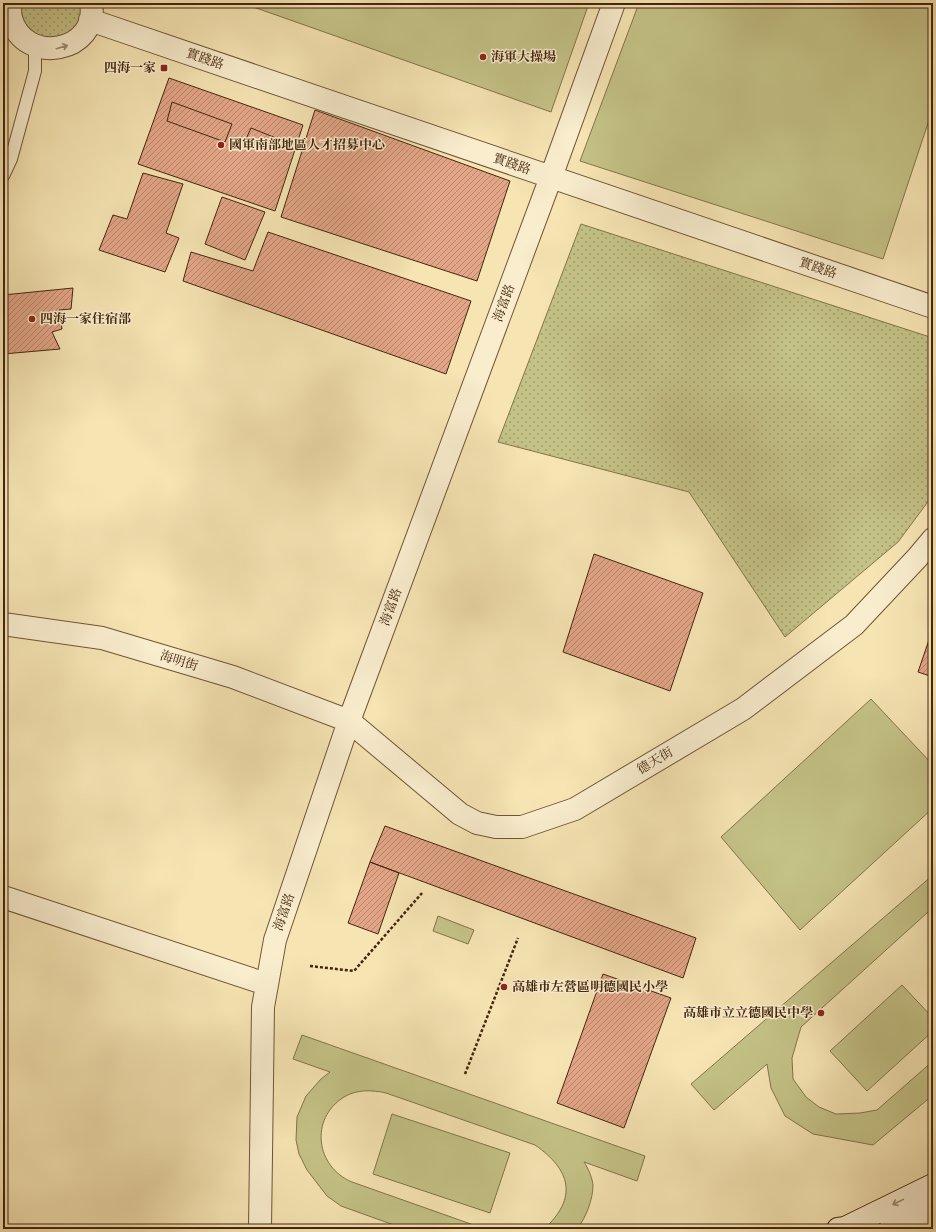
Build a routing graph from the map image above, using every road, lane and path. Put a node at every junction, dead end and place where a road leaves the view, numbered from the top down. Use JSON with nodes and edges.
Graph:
{"nodes":[{"id":1,"x":10,"y":3,"type":"edge"},
{"id":2,"x":614,"y":3,"type":"edge"},
{"id":3,"x":91,"y":12,"type":"edge"},
{"id":4,"x":35,"y":46,"type":"junction"},
{"id":5,"x":3,"y":176,"type":"edge"},
{"id":6,"x":551,"y":177,"type":"junction"},
{"id":7,"x":933,"y":307,"type":"edge"},
{"id":8,"x":933,"y":539,"type":"edge"},
{"id":9,"x":3,"y":624,"type":"edge"},
{"id":10,"x":348,"y":721,"type":"junction"},
{"id":11,"x":422,"y":893,"type":"dead end"},
{"id":12,"x":3,"y":897,"type":"edge"},
{"id":13,"x":518,"y":938,"type":"dead end"},
{"id":14,"x":310,"y":966,"type":"dead end"},
{"id":15,"x":266,"y":984,"type":"junction"},
{"id":16,"x":465,"y":1074,"type":"dead end"},
{"id":17,"x":933,"y":1185,"type":"edge"},
{"id":18,"x":933,"y":1209,"type":"edge"},
{"id":19,"x":260,"y":1229,"type":"edge"},
{"id":20,"x":838,"y":1229,"type":"edge"},
{"id":21,"x":890,"y":1229,"type":"edge"}],
"edges":[{"from":1,"to":4,"type":"street"},
{"from":2,"to":6,"type":"street","name":"海富路"},
{"from":4,"to":3,"type":"street","one_way":true},
{"from":3,"to":6,"type":"street","name":"實踐路"},
{"from":4,"to":5,"type":"lane"},
{"from":6,"to":7,"type":"street","name":"實踐路"},
{"from":6,"to":10,"type":"street","name":"海富路"},
{"from":8,"to":10,"type":"street","name":"德天街"},
{"from":9,"to":10,"type":"street","name":"海明街"},
{"from":10,"to":15,"type":"street","name":"海富路"},
{"from":11,"to":14,"type":"path"},
{"from":12,"to":15,"type":"street"},
{"from":13,"to":16,"type":"path"},
{"from":15,"to":19,"type":"street","name":"海富路"},
{"from":17,"to":20,"type":"street","one_way":true},
{"from":18,"to":21,"type":"street"}]}
